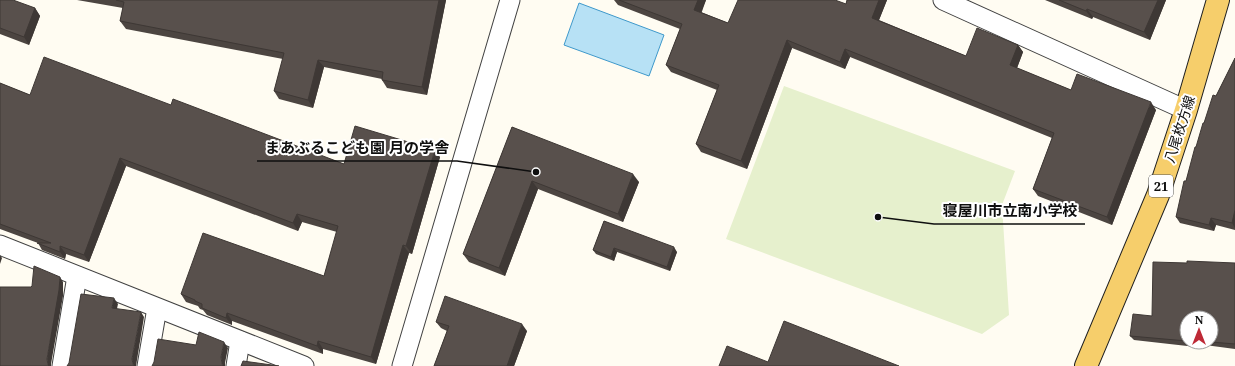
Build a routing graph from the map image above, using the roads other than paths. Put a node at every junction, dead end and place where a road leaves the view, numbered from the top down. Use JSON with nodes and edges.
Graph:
{"nodes":[{"id":1,"x":510,"y":0,"type":"edge"},
{"id":2,"x":943,"y":0,"type":"edge"},
{"id":3,"x":1218,"y":0,"type":"edge"},
{"id":4,"x":1186,"y":110,"type":"junction"},
{"id":5,"x":0,"y":245,"type":"edge"},
{"id":6,"x":77,"y":276,"type":"junction"},
{"id":7,"x":157,"y":308,"type":"junction"},
{"id":8,"x":240,"y":341,"type":"junction"},
{"id":9,"x":62,"y":366,"type":"edge"},
{"id":10,"x":147,"y":366,"type":"edge"},
{"id":11,"x":236,"y":366,"type":"edge"},
{"id":12,"x":304,"y":366,"type":"edge"},
{"id":13,"x":402,"y":366,"type":"edge"},
{"id":14,"x":1086,"y":366,"type":"edge"}],
"edges":[{"from":1,"to":13,"type":"street"},
{"from":2,"to":4,"type":"street"},
{"from":3,"to":4,"type":"main road","name":"八尾枚方線","number":"21"},
{"from":4,"to":14,"type":"main road","name":"八尾枚方線","number":"21"},
{"from":5,"to":6,"type":"street"},
{"from":6,"to":7,"type":"street"},
{"from":6,"to":9,"type":"street"},
{"from":7,"to":8,"type":"street"},
{"from":7,"to":10,"type":"street"},
{"from":8,"to":11,"type":"street"},
{"from":8,"to":12,"type":"street"}]}
